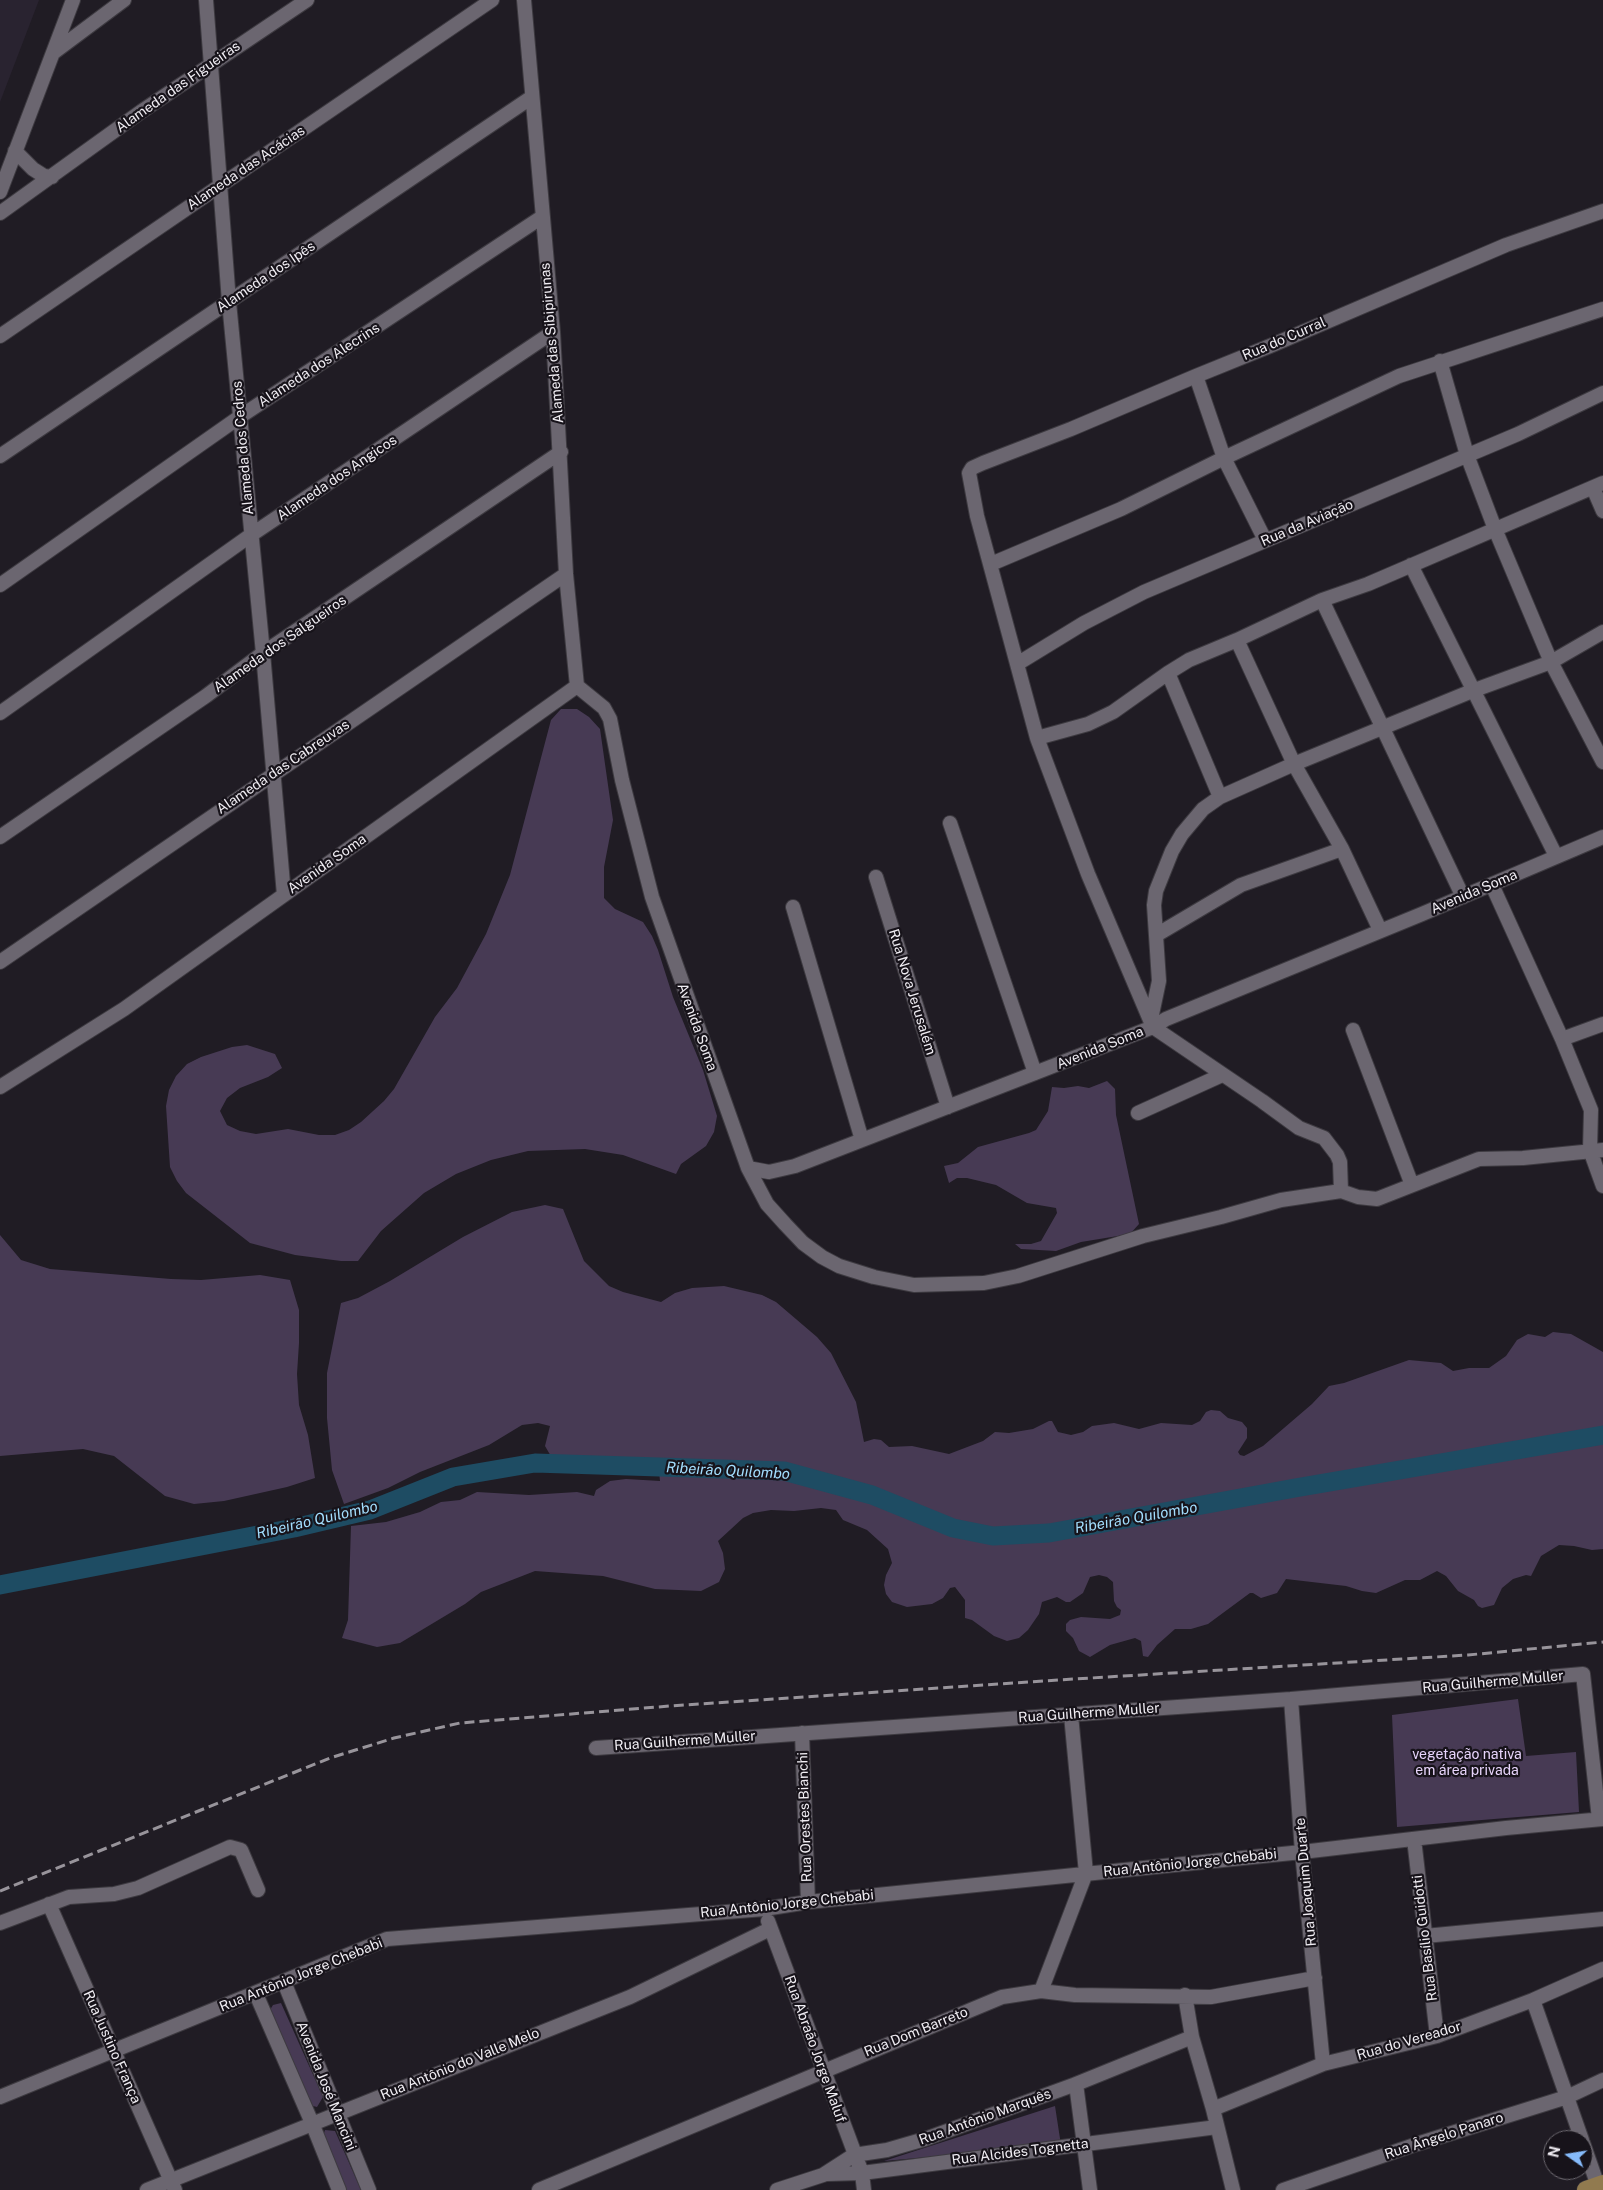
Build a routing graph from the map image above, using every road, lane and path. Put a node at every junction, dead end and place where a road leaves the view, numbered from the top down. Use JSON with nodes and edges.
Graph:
{"nodes":[{"id":1,"x":73,"y":0,"type":"edge"},
{"id":2,"x":104,"y":0,"type":"edge"},
{"id":3,"x":206,"y":0,"type":"edge"},
{"id":4,"x":307,"y":0,"type":"edge"},
{"id":5,"x":492,"y":0,"type":"edge"},
{"id":6,"x":524,"y":0,"type":"edge"},
{"id":7,"x":122,"y":2,"type":"edge"},
{"id":8,"x":52,"y":54,"type":"junction"},
{"id":9,"x":210,"y":65,"type":"junction"},
{"id":10,"x":532,"y":98,"type":"junction"},
{"id":11,"x":15,"y":151,"type":"junction"},
{"id":12,"x":52,"y":177,"type":"junction"},
{"id":13,"x":220,"y":185,"type":"junction"},
{"id":14,"x":0,"y":192,"type":"edge"},
{"id":15,"x":1603,"y":211,"type":"edge"},
{"id":16,"x":0,"y":213,"type":"edge"},
{"id":17,"x":542,"y":217,"type":"junction"},
{"id":18,"x":229,"y":302,"type":"junction"},
{"id":19,"x":1603,"y":309,"type":"edge"},
{"id":20,"x":553,"y":332,"type":"junction"},
{"id":21,"x":0,"y":336,"type":"edge"},
{"id":22,"x":1440,"y":362,"type":"junction"},
{"id":23,"x":1196,"y":376,"type":"junction"},
{"id":24,"x":1603,"y":393,"type":"edge"},
{"id":25,"x":241,"y":416,"type":"junction"},
{"id":26,"x":561,"y":452,"type":"junction"},
{"id":27,"x":1468,"y":455,"type":"junction"},
{"id":28,"x":0,"y":456,"type":"edge"},
{"id":29,"x":1224,"y":458,"type":"junction"},
{"id":30,"x":1598,"y":486,"type":"edge"},
{"id":31,"x":1603,"y":511,"type":"edge"},
{"id":32,"x":1495,"y":529,"type":"junction"},
{"id":33,"x":251,"y":535,"type":"junction"},
{"id":34,"x":1265,"y":540,"type":"junction"},
{"id":35,"x":991,"y":564,"type":"junction"},
{"id":36,"x":1411,"y":565,"type":"junction"},
{"id":37,"x":566,"y":574,"type":"junction"},
{"id":38,"x":0,"y":586,"type":"edge"},
{"id":39,"x":1322,"y":600,"type":"junction"},
{"id":40,"x":1603,"y":632,"type":"edge"},
{"id":41,"x":1237,"y":640,"type":"junction"},
{"id":42,"x":263,"y":653,"type":"junction"},
{"id":43,"x":1551,"y":662,"type":"junction"},
{"id":44,"x":1017,"y":664,"type":"junction"},
{"id":45,"x":1168,"y":673,"type":"junction"},
{"id":46,"x":577,"y":686,"type":"junction"},
{"id":47,"x":1472,"y":691,"type":"junction"},
{"id":48,"x":0,"y":713,"type":"edge"},
{"id":49,"x":1383,"y":728,"type":"junction"},
{"id":50,"x":1037,"y":738,"type":"junction"},
{"id":51,"x":1603,"y":762,"type":"edge"},
{"id":52,"x":1294,"y":764,"type":"junction"},
{"id":53,"x":272,"y":774,"type":"junction"},
{"id":54,"x":1220,"y":797,"type":"junction"},
{"id":55,"x":950,"y":823,"type":"dead end"},
{"id":56,"x":0,"y":836,"type":"edge"},
{"id":57,"x":1603,"y":837,"type":"edge"},
{"id":58,"x":1342,"y":849,"type":"junction"},
{"id":59,"x":1556,"y":856,"type":"junction"},
{"id":60,"x":876,"y":877,"type":"dead end"},
{"id":61,"x":1492,"y":884,"type":"junction"},
{"id":62,"x":284,"y":895,"type":"junction"},
{"id":63,"x":1463,"y":897,"type":"junction"},
{"id":64,"x":793,"y":907,"type":"dead end"},
{"id":65,"x":1380,"y":930,"type":"junction"},
{"id":66,"x":1158,"y":934,"type":"junction"},
{"id":67,"x":0,"y":962,"type":"edge"},
{"id":68,"x":1152,"y":1023,"type":"junction"},
{"id":69,"x":1603,"y":1024,"type":"edge"},
{"id":70,"x":1353,"y":1030,"type":"dead end"},
{"id":71,"x":1562,"y":1039,"type":"junction"},
{"id":72,"x":1035,"y":1073,"type":"junction"},
{"id":73,"x":1222,"y":1075,"type":"junction"},
{"id":74,"x":0,"y":1087,"type":"edge"},
{"id":75,"x":948,"y":1107,"type":"junction"},
{"id":76,"x":1138,"y":1112,"type":"dead end"},
{"id":77,"x":862,"y":1140,"type":"junction"},
{"id":78,"x":1597,"y":1150,"type":"edge"},
{"id":79,"x":748,"y":1168,"type":"junction"},
{"id":80,"x":1412,"y":1185,"type":"junction"},
{"id":81,"x":1603,"y":1186,"type":"edge"},
{"id":82,"x":1341,"y":1192,"type":"junction"},
{"id":83,"x":1291,"y":1699,"type":"junction"},
{"id":84,"x":1071,"y":1714,"type":"junction"},
{"id":85,"x":802,"y":1733,"type":"junction"},
{"id":86,"x":596,"y":1748,"type":"dead end"},
{"id":87,"x":1601,"y":1819,"type":"edge"},
{"id":88,"x":1414,"y":1839,"type":"junction"},
{"id":89,"x":1302,"y":1852,"type":"junction"},
{"id":90,"x":1086,"y":1873,"type":"junction"},
{"id":91,"x":258,"y":1890,"type":"dead end"},
{"id":92,"x":808,"y":1902,"type":"junction"},
{"id":93,"x":49,"y":1904,"type":"junction"},
{"id":94,"x":764,"y":1908,"type":"junction"},
{"id":95,"x":1603,"y":1919,"type":"edge"},
{"id":96,"x":0,"y":1923,"type":"edge"},
{"id":97,"x":770,"y":1929,"type":"junction"},
{"id":98,"x":1425,"y":1936,"type":"junction"},
{"id":99,"x":1603,"y":1969,"type":"edge"},
{"id":100,"x":1315,"y":1978,"type":"junction"},
{"id":101,"x":284,"y":1982,"type":"junction"},
{"id":102,"x":1041,"y":1991,"type":"junction"},
{"id":103,"x":256,"y":1994,"type":"junction"},
{"id":104,"x":1184,"y":1995,"type":"junction"},
{"id":105,"x":1533,"y":2000,"type":"junction"},
{"id":106,"x":1437,"y":2036,"type":"junction"},
{"id":107,"x":1192,"y":2037,"type":"junction"},
{"id":108,"x":114,"y":2051,"type":"junction"},
{"id":109,"x":1323,"y":2064,"type":"junction"},
{"id":110,"x":823,"y":2072,"type":"junction"},
{"id":111,"x":1603,"y":2080,"type":"edge"},
{"id":112,"x":1076,"y":2084,"type":"junction"},
{"id":113,"x":0,"y":2097,"type":"edge"},
{"id":114,"x":1567,"y":2097,"type":"junction"},
{"id":115,"x":1213,"y":2109,"type":"junction"},
{"id":116,"x":337,"y":2112,"type":"junction"},
{"id":117,"x":312,"y":2123,"type":"junction"},
{"id":118,"x":1217,"y":2127,"type":"junction"},
{"id":119,"x":1578,"y":2130,"type":"edge"},
{"id":120,"x":1084,"y":2144,"type":"junction"},
{"id":121,"x":854,"y":2155,"type":"junction"},
{"id":122,"x":862,"y":2172,"type":"junction"},
{"id":123,"x":824,"y":2175,"type":"junction"},
{"id":124,"x":173,"y":2185,"type":"edge"},
{"id":125,"x":147,"y":2190,"type":"edge"},
{"id":126,"x":339,"y":2190,"type":"edge"},
{"id":127,"x":369,"y":2190,"type":"edge"},
{"id":128,"x":539,"y":2190,"type":"edge"},
{"id":129,"x":777,"y":2190,"type":"edge"},
{"id":130,"x":864,"y":2190,"type":"edge"},
{"id":131,"x":1090,"y":2190,"type":"edge"},
{"id":132,"x":1233,"y":2190,"type":"edge"},
{"id":133,"x":1283,"y":2190,"type":"edge"}],
"edges":[{"from":1,"to":8,"type":"street"},
{"from":2,"to":7,"type":"street"},
{"from":3,"to":9,"type":"street","name":"Alameda dos Cedros"},
{"from":4,"to":9,"type":"street","name":"Alameda das Figueiras"},
{"from":5,"to":13,"type":"street","name":"Alameda das Acácias"},
{"from":6,"to":10,"type":"street","name":"Alameda das Sibipirunas"},
{"from":7,"to":8,"type":"street"},
{"from":8,"to":11,"type":"street"},
{"from":9,"to":12,"type":"street","name":"Alameda das Figueiras"},
{"from":9,"to":13,"type":"street","name":"Alameda dos Cedros"},
{"from":10,"to":17,"type":"street","name":"Alameda das Sibipirunas"},
{"from":10,"to":18,"type":"street","name":"Alameda dos Ipês"},
{"from":11,"to":12,"type":"street"},
{"from":11,"to":14,"type":"street"},
{"from":12,"to":16,"type":"street","name":"Alameda das Figueiras"},
{"from":13,"to":18,"type":"street","name":"Alameda dos Cedros"},
{"from":13,"to":21,"type":"street","name":"Alameda das Acácias"},
{"from":15,"to":23,"type":"street","name":"Rua do Curral"},
{"from":17,"to":20,"type":"street","name":"Alameda das Sibipirunas"},
{"from":17,"to":25,"type":"street","name":"Alameda dos Alecrins"},
{"from":18,"to":25,"type":"street","name":"Alameda dos Cedros"},
{"from":18,"to":28,"type":"street","name":"Alameda dos Ipês"},
{"from":19,"to":22,"type":"street"},
{"from":20,"to":26,"type":"street","name":"Alameda das Sibipirunas"},
{"from":20,"to":33,"type":"street","name":"Alameda dos Angicos"},
{"from":22,"to":27,"type":"street"},
{"from":22,"to":29,"type":"street"},
{"from":23,"to":29,"type":"street"},
{"from":23,"to":35,"type":"street","name":"Rua do Curral"},
{"from":24,"to":27,"type":"street","name":"Rua da Aviação"},
{"from":25,"to":33,"type":"street","name":"Alameda dos Cedros"},
{"from":25,"to":38,"type":"street","name":"Alameda dos Alecrins"},
{"from":26,"to":37,"type":"street","name":"Alameda das Sibipirunas"},
{"from":26,"to":42,"type":"street","name":"Alameda dos Salgueiros"},
{"from":27,"to":32,"type":"street"},
{"from":27,"to":34,"type":"street","name":"Rua da Aviação"},
{"from":29,"to":34,"type":"street"},
{"from":29,"to":35,"type":"street"},
{"from":30,"to":31,"type":"street"},
{"from":30,"to":32,"type":"street"},
{"from":32,"to":36,"type":"street"},
{"from":32,"to":43,"type":"street"},
{"from":33,"to":42,"type":"street","name":"Alameda dos Cedros"},
{"from":33,"to":48,"type":"street","name":"Alameda dos Angicos"},
{"from":34,"to":44,"type":"street","name":"Rua da Aviação"},
{"from":35,"to":44,"type":"street"},
{"from":36,"to":39,"type":"street"},
{"from":36,"to":47,"type":"street"},
{"from":37,"to":46,"type":"street","name":"Alameda das Sibipirunas"},
{"from":37,"to":53,"type":"street","name":"Alameda das Cabreuvas"},
{"from":39,"to":41,"type":"street"},
{"from":39,"to":49,"type":"street"},
{"from":40,"to":43,"type":"street"},
{"from":41,"to":45,"type":"street"},
{"from":41,"to":52,"type":"street"},
{"from":42,"to":53,"type":"street","name":"Alameda dos Cedros"},
{"from":42,"to":56,"type":"street","name":"Alameda dos Salgueiros"},
{"from":43,"to":47,"type":"street"},
{"from":43,"to":51,"type":"street"},
{"from":44,"to":50,"type":"street"},
{"from":45,"to":50,"type":"street"},
{"from":45,"to":54,"type":"street"},
{"from":46,"to":62,"type":"street","name":"Avenida Soma"},
{"from":46,"to":79,"type":"street","name":"Avenida Soma"},
{"from":47,"to":49,"type":"street"},
{"from":47,"to":59,"type":"street"},
{"from":49,"to":52,"type":"street"},
{"from":49,"to":63,"type":"street"},
{"from":50,"to":68,"type":"street"},
{"from":52,"to":54,"type":"street"},
{"from":52,"to":58,"type":"street"},
{"from":53,"to":62,"type":"street","name":"Alameda dos Cedros"},
{"from":53,"to":67,"type":"street","name":"Alameda das Cabreuvas"},
{"from":54,"to":66,"type":"street"},
{"from":55,"to":72,"type":"street"},
{"from":57,"to":59,"type":"street","name":"Avenida Soma"},
{"from":58,"to":65,"type":"street"},
{"from":58,"to":66,"type":"street"},
{"from":59,"to":61,"type":"street","name":"Avenida Soma"},
{"from":60,"to":75,"type":"street","name":"Rua Nova Jerusalém"},
{"from":61,"to":63,"type":"street","name":"Avenida Soma"},
{"from":61,"to":71,"type":"street"},
{"from":62,"to":74,"type":"street","name":"Avenida Soma"},
{"from":63,"to":65,"type":"street","name":"Avenida Soma"},
{"from":64,"to":77,"type":"street"},
{"from":65,"to":68,"type":"street","name":"Avenida Soma"},
{"from":66,"to":68,"type":"street"},
{"from":68,"to":72,"type":"street","name":"Avenida Soma"},
{"from":68,"to":73,"type":"street"},
{"from":69,"to":71,"type":"street"},
{"from":70,"to":80,"type":"street"},
{"from":71,"to":78,"type":"street"},
{"from":72,"to":75,"type":"street","name":"Avenida Soma"},
{"from":73,"to":76,"type":"street"},
{"from":73,"to":82,"type":"street"},
{"from":75,"to":77,"type":"street","name":"Avenida Soma"},
{"from":77,"to":79,"type":"street","name":"Avenida Soma"},
{"from":78,"to":80,"type":"street"},
{"from":78,"to":81,"type":"street"},
{"from":79,"to":82,"type":"street"},
{"from":80,"to":82,"type":"street"},
{"from":83,"to":84,"type":"street","name":"Rua Guilherme Muller"},
{"from":83,"to":87,"type":"street","name":"Rua Guilherme Muller"},
{"from":83,"to":89,"type":"street","name":"Rua Joaquim Duarte"},
{"from":84,"to":85,"type":"street","name":"Rua Guilherme Muller"},
{"from":84,"to":90,"type":"street"},
{"from":85,"to":86,"type":"street","name":"Rua Guilherme Muller"},
{"from":85,"to":92,"type":"street","name":"Rua Orestes Bianchi"},
{"from":87,"to":88,"type":"street","name":"Rua Antônio Jorge Chebabi"},
{"from":88,"to":89,"type":"street","name":"Rua Antônio Jorge Chebabi"},
{"from":88,"to":98,"type":"street","name":"Rua Basílio Guidotti"},
{"from":89,"to":90,"type":"street","name":"Rua Antônio Jorge Chebabi"},
{"from":89,"to":100,"type":"street","name":"Rua Joaquim Duarte"},
{"from":90,"to":92,"type":"street","name":"Rua Antônio Jorge Chebabi"},
{"from":90,"to":102,"type":"street"},
{"from":91,"to":93,"type":"street"},
{"from":92,"to":94,"type":"street","name":"Rua Antônio Jorge Chebabi"},
{"from":93,"to":96,"type":"street"},
{"from":93,"to":108,"type":"street","name":"Rua Justino França"},
{"from":94,"to":97,"type":"street","name":"Rua Abraão Jorge Maluf"},
{"from":94,"to":101,"type":"street","name":"Rua Antônio Jorge Chebabi"},
{"from":95,"to":98,"type":"street"},
{"from":97,"to":110,"type":"street","name":"Rua Abraão Jorge Maluf"},
{"from":97,"to":116,"type":"street","name":"Rua Antônio do Valle Melo"},
{"from":98,"to":106,"type":"street","name":"Rua Basílio Guidotti"},
{"from":99,"to":105,"type":"street","name":"Rua do Vereador"},
{"from":100,"to":104,"type":"street","name":"Rua Dom Barreto"},
{"from":100,"to":109,"type":"street","name":"Rua Joaquim Duarte"},
{"from":101,"to":103,"type":"street","name":"Rua Antônio Jorge Chebabi"},
{"from":101,"to":116,"type":"street","name":"Avenida José Mancini"},
{"from":102,"to":104,"type":"street","name":"Rua Dom Barreto"},
{"from":102,"to":110,"type":"street","name":"Rua Dom Barreto"},
{"from":103,"to":108,"type":"street","name":"Rua Antônio Jorge Chebabi"},
{"from":103,"to":117,"type":"street","name":"Avenida José Mancini"},
{"from":104,"to":107,"type":"street"},
{"from":105,"to":106,"type":"street","name":"Rua do Vereador"},
{"from":105,"to":114,"type":"street"},
{"from":106,"to":109,"type":"street","name":"Rua do Vereador"},
{"from":107,"to":112,"type":"street","name":"Rua Antônio Marquês"},
{"from":107,"to":115,"type":"street"},
{"from":108,"to":113,"type":"street","name":"Rua Antônio Jorge Chebabi"},
{"from":108,"to":124,"type":"street","name":"Rua Justino França"},
{"from":109,"to":115,"type":"street","name":"Rua do Vereador"},
{"from":110,"to":121,"type":"street","name":"Rua Abraão Jorge Maluf"},
{"from":110,"to":128,"type":"street","name":"Rua Dom Barreto"},
{"from":111,"to":114,"type":"street","name":"Rua Ângelo Panaro"},
{"from":112,"to":120,"type":"street"},
{"from":112,"to":121,"type":"street","name":"Rua Antônio Marquês"},
{"from":114,"to":119,"type":"street"},
{"from":114,"to":133,"type":"street","name":"Rua Ângelo Panaro"},
{"from":115,"to":118,"type":"street"},
{"from":116,"to":117,"type":"street","name":"Rua Antônio do Valle Melo"},
{"from":116,"to":127,"type":"street","name":"Avenida José Mancini"},
{"from":117,"to":124,"type":"street","name":"Rua Antônio do Valle Melo"},
{"from":117,"to":126,"type":"street","name":"Avenida José Mancini"},
{"from":118,"to":120,"type":"street","name":"Rua Alcides Tognetta"},
{"from":118,"to":132,"type":"street"},
{"from":120,"to":122,"type":"street","name":"Rua Alcides Tognetta"},
{"from":120,"to":131,"type":"street"},
{"from":121,"to":122,"type":"street","name":"Rua Abraão Jorge Maluf"},
{"from":121,"to":123,"type":"street","name":"Rua Antônio Marquês"},
{"from":122,"to":123,"type":"street","name":"Rua Alcides Tognetta"},
{"from":122,"to":130,"type":"street","name":"Rua Abraão Jorge Maluf"},
{"from":123,"to":129,"type":"street","name":"Rua Antônio Marquês"},
{"from":124,"to":125,"type":"street","name":"Rua Antônio do Valle Melo"}]}
